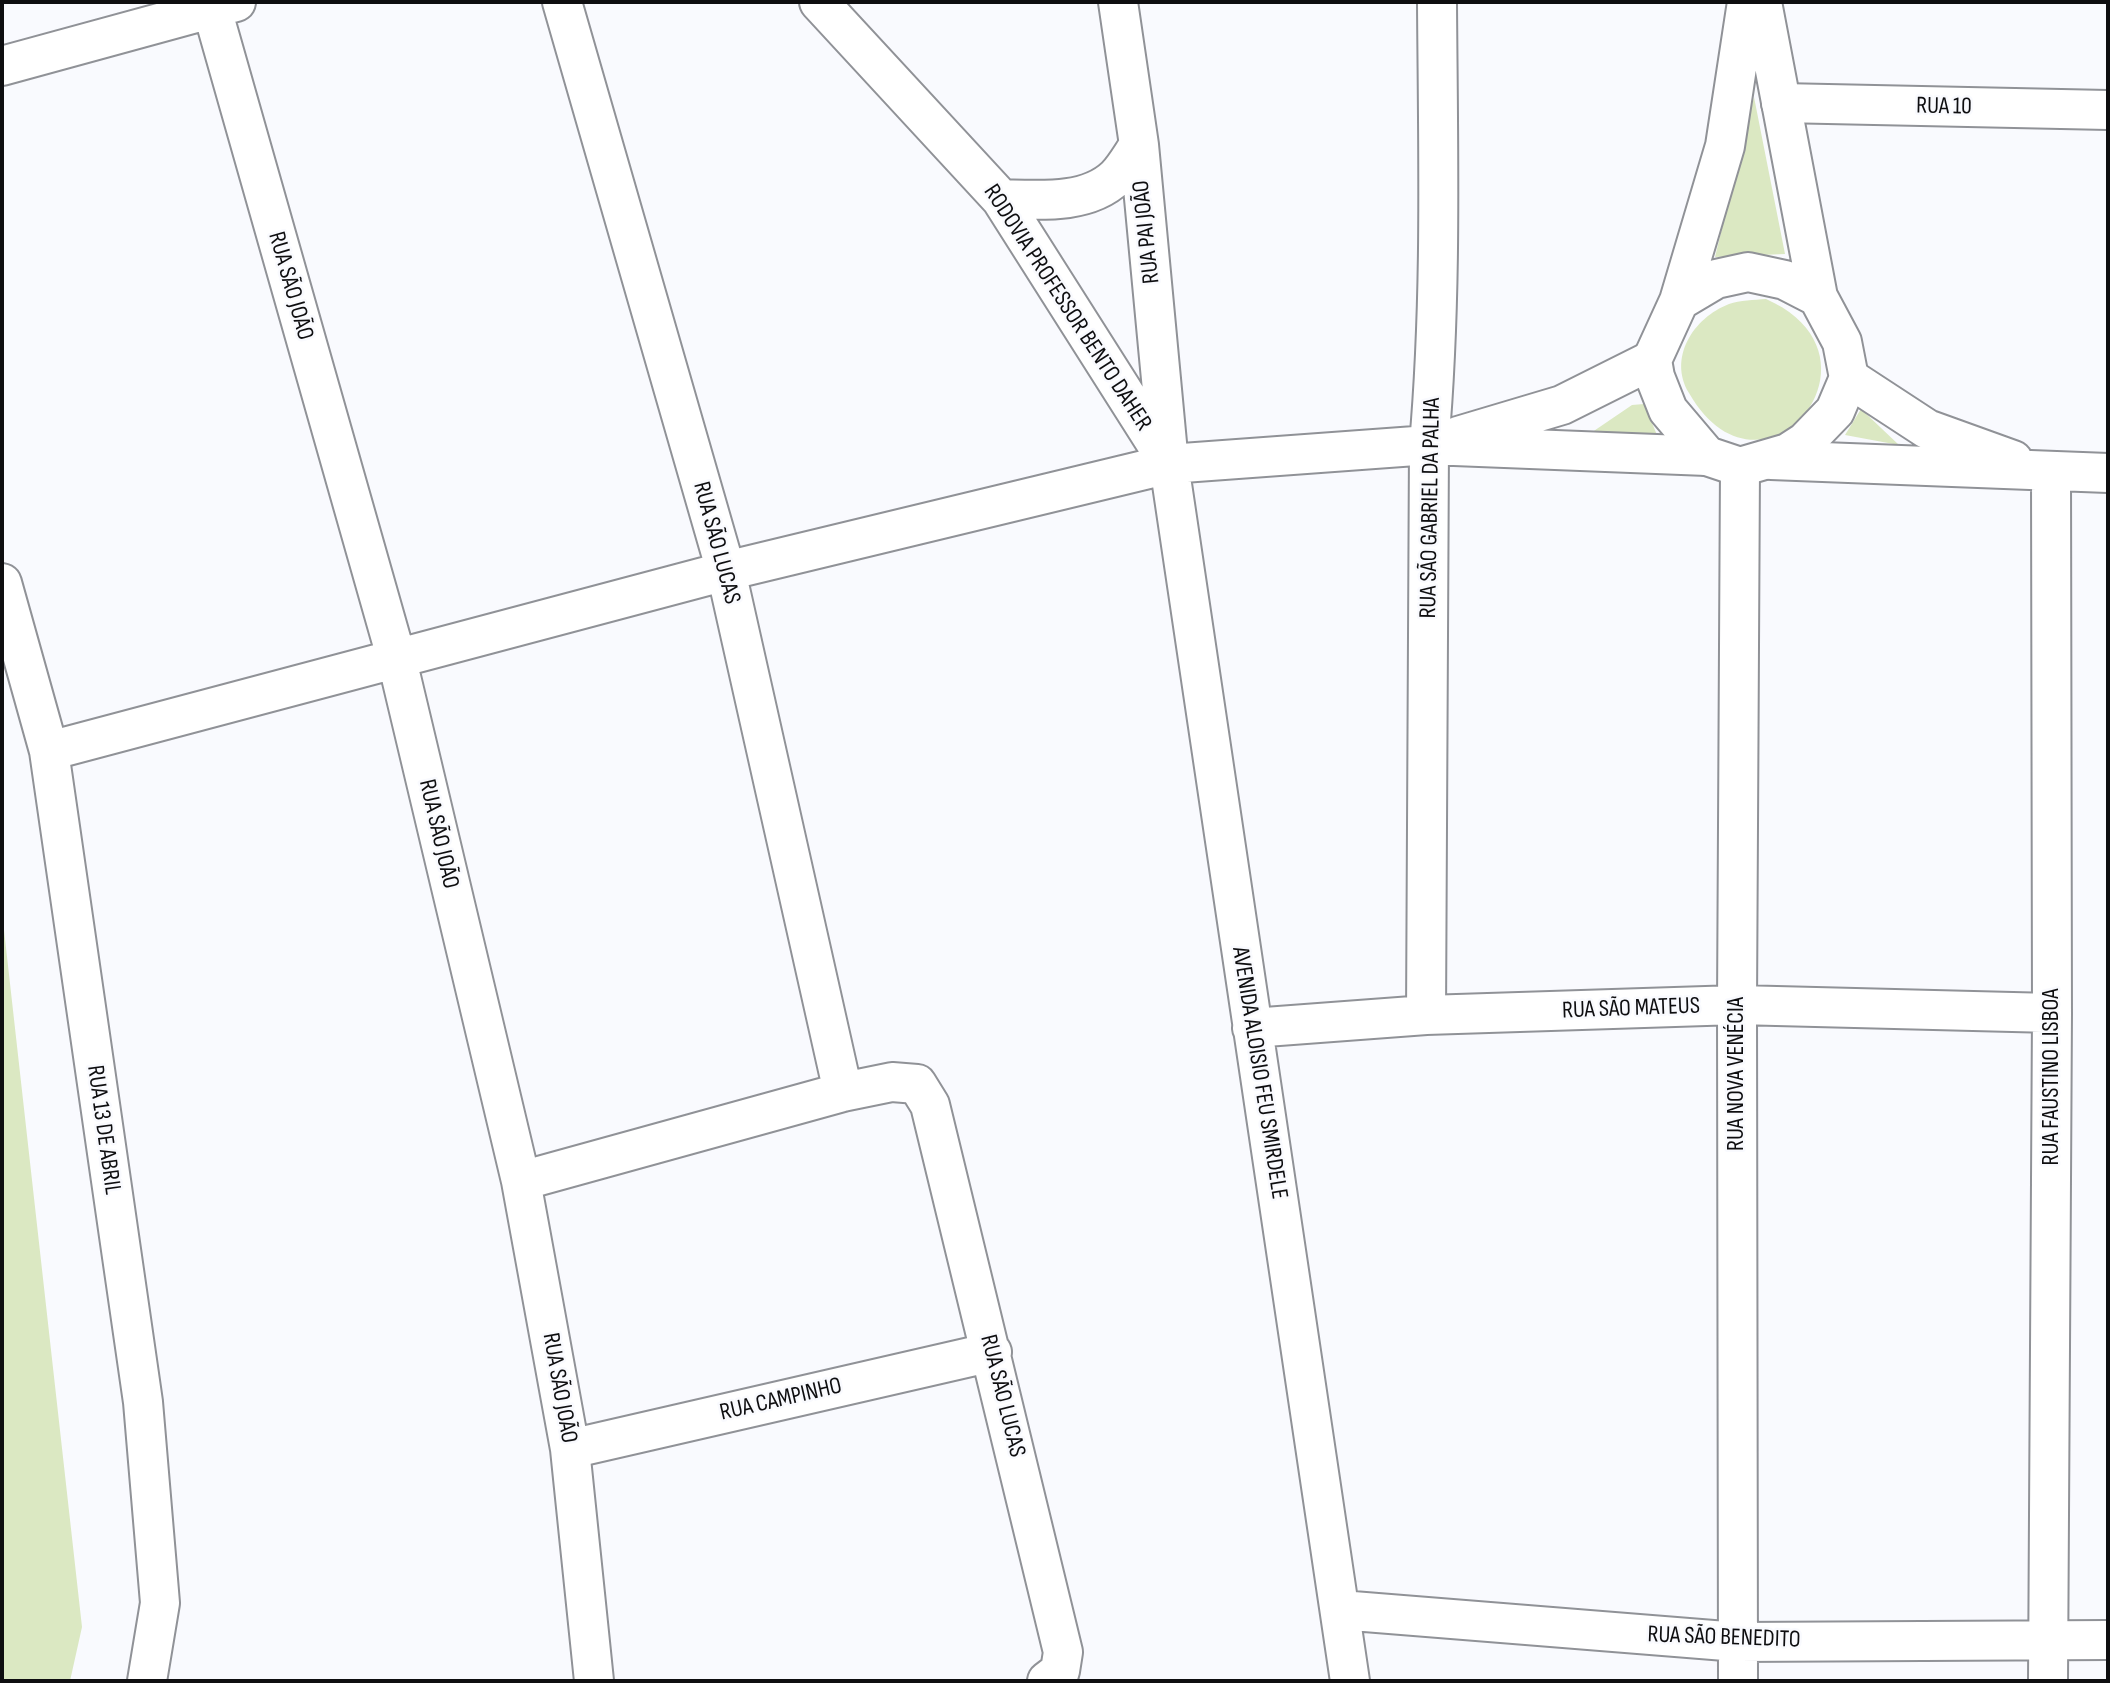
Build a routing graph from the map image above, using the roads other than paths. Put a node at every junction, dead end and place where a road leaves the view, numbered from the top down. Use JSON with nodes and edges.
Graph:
{"nodes":[{"id":1,"x":562,"y":2,"type":"edge"},
{"id":2,"x":819,"y":2,"type":"edge"},
{"id":3,"x":1118,"y":2,"type":"edge"},
{"id":4,"x":1437,"y":2,"type":"edge"},
{"id":5,"x":1747,"y":2,"type":"edge"},
{"id":6,"x":1762,"y":2,"type":"edge"},
{"id":7,"x":219,"y":4,"type":"edge"},
{"id":8,"x":2,"y":66,"type":"edge"},
{"id":9,"x":1781,"y":103,"type":"junction"},
{"id":10,"x":2108,"y":110,"type":"edge"},
{"id":11,"x":1139,"y":145,"type":"junction"},
{"id":12,"x":1001,"y":199,"type":"junction"},
{"id":13,"x":1818,"y":297,"type":"junction"},
{"id":14,"x":1679,"y":301,"type":"junction"},
{"id":15,"x":1652,"y":360,"type":"junction"},
{"id":16,"x":1849,"y":378,"type":"junction"},
{"id":17,"x":1429,"y":445,"type":"junction"},
{"id":18,"x":1739,"y":461,"type":"junction"},
{"id":19,"x":1170,"y":464,"type":"junction"},
{"id":20,"x":2051,"y":473,"type":"junction"},
{"id":21,"x":2108,"y":473,"type":"edge"},
{"id":22,"x":726,"y":571,"type":"junction"},
{"id":23,"x":2,"y":583,"type":"edge"},
{"id":24,"x":397,"y":660,"type":"junction"},
{"id":25,"x":50,"y":751,"type":"junction"},
{"id":26,"x":1737,"y":1006,"type":"junction"},
{"id":27,"x":2052,"y":1013,"type":"junction"},
{"id":28,"x":1426,"y":1015,"type":"junction"},
{"id":29,"x":1252,"y":1028,"type":"junction"},
{"id":30,"x":843,"y":1092,"type":"junction"},
{"id":31,"x":522,"y":1181,"type":"junction"},
{"id":32,"x":992,"y":1352,"type":"junction"},
{"id":33,"x":570,"y":1449,"type":"junction"},
{"id":34,"x":1340,"y":1610,"type":"junction"},
{"id":35,"x":2048,"y":1639,"type":"junction"},
{"id":36,"x":2108,"y":1640,"type":"edge"},
{"id":37,"x":1738,"y":1642,"type":"junction"},
{"id":38,"x":147,"y":1681,"type":"edge"},
{"id":39,"x":594,"y":1681,"type":"edge"},
{"id":40,"x":1047,"y":1681,"type":"edge"},
{"id":41,"x":1350,"y":1681,"type":"edge"},
{"id":42,"x":1738,"y":1681,"type":"edge"},
{"id":43,"x":2048,"y":1681,"type":"edge"}],
"edges":[{"from":1,"to":22,"type":"street","name":"RUA SÃO LUCAS"},
{"from":2,"to":12,"type":"street","name":"RODOVIA PROFESSOR BENTO DAHER"},
{"from":3,"to":11,"type":"street","name":"RUA PAI JOÃO"},
{"from":4,"to":17,"type":"street","name":"RUA SÃO GABRIEL DA PALHA"},
{"from":5,"to":14,"type":"street"},
{"from":6,"to":9,"type":"street"},
{"from":7,"to":8,"type":"street"},
{"from":7,"to":24,"type":"street","name":"RUA SÃO JOÃO"},
{"from":9,"to":10,"type":"street","name":"RUA 10"},
{"from":9,"to":13,"type":"street"},
{"from":11,"to":12,"type":"street"},
{"from":11,"to":19,"type":"street","name":"RUA PAI JOÃO"},
{"from":12,"to":19,"type":"street","name":"RODOVIA PROFESSOR BENTO DAHER"},
{"from":13,"to":14,"type":"street"},
{"from":13,"to":16,"type":"street"},
{"from":14,"to":15,"type":"street"},
{"from":15,"to":17,"type":"street"},
{"from":15,"to":18,"type":"street"},
{"from":16,"to":18,"type":"street"},
{"from":16,"to":20,"type":"street"},
{"from":17,"to":18,"type":"street"},
{"from":17,"to":19,"type":"street"},
{"from":17,"to":28,"type":"street","name":"RUA SÃO GABRIEL DA PALHA"},
{"from":18,"to":20,"type":"street"},
{"from":18,"to":26,"type":"street","name":"RUA NOVA VENÉCIA"},
{"from":19,"to":22,"type":"street"},
{"from":19,"to":29,"type":"street","name":"AVENIDA ALOISIO FEU SMIRDELE"},
{"from":20,"to":21,"type":"street"},
{"from":20,"to":27,"type":"street","name":"RUA FAUSTINO LISBOA"},
{"from":22,"to":24,"type":"street"},
{"from":22,"to":30,"type":"street","name":"RUA SÃO LUCAS"},
{"from":23,"to":25,"type":"street","name":"RUA 13 DE ABRIL"},
{"from":24,"to":25,"type":"street"},
{"from":24,"to":31,"type":"street","name":"RUA SÃO JOÃO"},
{"from":25,"to":38,"type":"street","name":"RUA 13 DE ABRIL"},
{"from":26,"to":27,"type":"street","name":"RUA SÃO MATEUS"},
{"from":26,"to":28,"type":"street","name":"RUA SÃO MATEUS"},
{"from":26,"to":37,"type":"street","name":"RUA NOVA VENÉCIA"},
{"from":27,"to":35,"type":"street","name":"RUA FAUSTINO LISBOA"},
{"from":28,"to":29,"type":"street","name":"RUA SÃO MATEUS"},
{"from":29,"to":34,"type":"street","name":"AVENIDA ALOISIO FEU SMIRDELE"},
{"from":30,"to":31,"type":"street"},
{"from":30,"to":32,"type":"street","name":"RUA SÃO LUCAS"},
{"from":31,"to":33,"type":"street","name":"RUA SÃO JOÃO"},
{"from":32,"to":33,"type":"street","name":"RUA CAMPINHO"},
{"from":32,"to":40,"type":"street","name":"RUA SÃO LUCAS"},
{"from":33,"to":39,"type":"street","name":"RUA SÃO JOÃO"},
{"from":34,"to":37,"type":"street","name":"RUA SÃO BENEDITO"},
{"from":34,"to":41,"type":"street","name":"AVENIDA ALOISIO FEU SMIRDELE"},
{"from":35,"to":36,"type":"street","name":"RUA SÃO BENEDITO"},
{"from":35,"to":37,"type":"street","name":"RUA SÃO BENEDITO"},
{"from":35,"to":43,"type":"street","name":"RUA FAUSTINO LISBOA"},
{"from":37,"to":42,"type":"street","name":"RUA NOVA VENÉCIA"}]}
